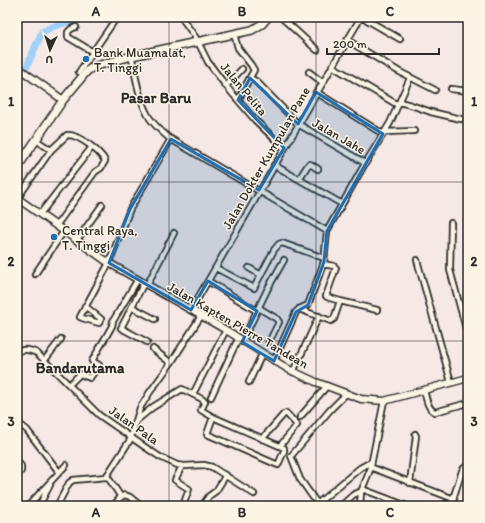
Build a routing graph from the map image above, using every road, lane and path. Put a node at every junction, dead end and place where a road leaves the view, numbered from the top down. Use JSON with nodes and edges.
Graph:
{"nodes":[{"id":1,"x":118,"y":17,"type":"edge"},
{"id":2,"x":181,"y":17,"type":"edge"},
{"id":3,"x":262,"y":17,"type":"edge"},
{"id":4,"x":268,"y":17,"type":"edge"},
{"id":5,"x":281,"y":17,"type":"edge"},
{"id":6,"x":361,"y":17,"type":"edge"},
{"id":7,"x":76,"y":27,"type":"dead end"},
{"id":8,"x":234,"y":34,"type":"junction"},
{"id":9,"x":400,"y":39,"type":"dead end"},
{"id":10,"x":197,"y":40,"type":"junction"},
{"id":11,"x":347,"y":40,"type":"junction"},
{"id":12,"x":317,"y":50,"type":"dead end"},
{"id":13,"x":93,"y":52,"type":"junction"},
{"id":14,"x":132,"y":55,"type":"junction"},
{"id":15,"x":332,"y":66,"type":"junction"},
{"id":16,"x":17,"y":67,"type":"edge"},
{"id":17,"x":242,"y":69,"type":"dead end"},
{"id":18,"x":79,"y":72,"type":"junction"},
{"id":19,"x":309,"y":72,"type":"dead end"},
{"id":20,"x":250,"y":78,"type":"junction"},
{"id":21,"x":410,"y":78,"type":"junction"},
{"id":22,"x":322,"y":82,"type":"junction"},
{"id":23,"x":226,"y":86,"type":"junction"},
{"id":24,"x":451,"y":89,"type":"dead end"},
{"id":25,"x":435,"y":90,"type":"dead end"},
{"id":26,"x":468,"y":91,"type":"edge"},
{"id":27,"x":316,"y":92,"type":"junction"},
{"id":28,"x":62,"y":99,"type":"junction"},
{"id":29,"x":238,"y":100,"type":"junction"},
{"id":30,"x":398,"y":104,"type":"junction"},
{"id":31,"x":461,"y":119,"type":"dead end"},
{"id":32,"x":298,"y":124,"type":"junction"},
{"id":33,"x":414,"y":131,"type":"dead end"},
{"id":34,"x":384,"y":133,"type":"junction"},
{"id":35,"x":171,"y":139,"type":"junction"},
{"id":36,"x":36,"y":140,"type":"junction"},
{"id":37,"x":92,"y":147,"type":"junction"},
{"id":38,"x":284,"y":148,"type":"junction"},
{"id":39,"x":51,"y":150,"type":"junction"},
{"id":40,"x":17,"y":161,"type":"edge"},
{"id":41,"x":365,"y":163,"type":"junction"},
{"id":42,"x":274,"y":164,"type":"junction"},
{"id":43,"x":17,"y":168,"type":"edge"},
{"id":44,"x":318,"y":169,"type":"dead end"},
{"id":45,"x":299,"y":179,"type":"junction"},
{"id":46,"x":260,"y":190,"type":"junction"},
{"id":47,"x":17,"y":199,"type":"edge"},
{"id":48,"x":342,"y":204,"type":"junction"},
{"id":49,"x":102,"y":205,"type":"dead end"},
{"id":50,"x":40,"y":214,"type":"junction"},
{"id":51,"x":451,"y":223,"type":"dead end"},
{"id":52,"x":56,"y":226,"type":"junction"},
{"id":53,"x":64,"y":231,"type":"junction"},
{"id":54,"x":328,"y":231,"type":"junction"},
{"id":55,"x":174,"y":233,"type":"dead end"},
{"id":56,"x":77,"y":240,"type":"junction"},
{"id":57,"x":324,"y":258,"type":"junction"},
{"id":58,"x":284,"y":260,"type":"dead end"},
{"id":59,"x":417,"y":260,"type":"dead end"},
{"id":60,"x":109,"y":263,"type":"junction"},
{"id":61,"x":323,"y":264,"type":"junction"},
{"id":62,"x":216,"y":268,"type":"junction"},
{"id":63,"x":249,"y":268,"type":"dead end"},
{"id":64,"x":35,"y":274,"type":"dead end"},
{"id":65,"x":261,"y":275,"type":"junction"},
{"id":66,"x":208,"y":281,"type":"junction"},
{"id":67,"x":143,"y":282,"type":"junction"},
{"id":68,"x":340,"y":301,"type":"junction"},
{"id":69,"x":86,"y":306,"type":"junction"},
{"id":70,"x":132,"y":307,"type":"junction"},
{"id":71,"x":299,"y":309,"type":"junction"},
{"id":72,"x":191,"y":310,"type":"junction"},
{"id":73,"x":258,"y":310,"type":"junction"},
{"id":74,"x":377,"y":310,"type":"dead end"},
{"id":75,"x":201,"y":316,"type":"junction"},
{"id":76,"x":319,"y":316,"type":"junction"},
{"id":77,"x":155,"y":319,"type":"dead end"},
{"id":78,"x":226,"y":330,"type":"junction"},
{"id":79,"x":468,"y":336,"type":"edge"},
{"id":80,"x":61,"y":339,"type":"dead end"},
{"id":81,"x":240,"y":340,"type":"junction"},
{"id":82,"x":147,"y":342,"type":"dead end"},
{"id":83,"x":269,"y":342,"type":"dead end"},
{"id":84,"x":153,"y":348,"type":"dead end"},
{"id":85,"x":17,"y":352,"type":"edge"},
{"id":86,"x":262,"y":354,"type":"junction"},
{"id":87,"x":44,"y":360,"type":"junction"},
{"id":88,"x":274,"y":361,"type":"junction"},
{"id":89,"x":171,"y":364,"type":"junction"},
{"id":90,"x":293,"y":372,"type":"junction"},
{"id":91,"x":468,"y":378,"type":"edge"},
{"id":92,"x":250,"y":382,"type":"dead end"},
{"id":93,"x":451,"y":382,"type":"junction"},
{"id":94,"x":69,"y":385,"type":"junction"},
{"id":95,"x":327,"y":386,"type":"junction"},
{"id":96,"x":424,"y":390,"type":"junction"},
{"id":97,"x":347,"y":393,"type":"junction"},
{"id":98,"x":193,"y":394,"type":"junction"},
{"id":99,"x":211,"y":397,"type":"dead end"},
{"id":100,"x":384,"y":401,"type":"junction"},
{"id":101,"x":468,"y":403,"type":"edge"},
{"id":102,"x":213,"y":417,"type":"junction"},
{"id":103,"x":300,"y":417,"type":"dead end"},
{"id":104,"x":136,"y":421,"type":"junction"},
{"id":105,"x":17,"y":422,"type":"edge"},
{"id":106,"x":415,"y":434,"type":"dead end"},
{"id":107,"x":130,"y":437,"type":"junction"},
{"id":108,"x":262,"y":439,"type":"junction"},
{"id":109,"x":280,"y":446,"type":"junction"},
{"id":110,"x":17,"y":461,"type":"edge"},
{"id":111,"x":371,"y":464,"type":"junction"},
{"id":112,"x":66,"y":465,"type":"dead end"},
{"id":113,"x":182,"y":466,"type":"junction"},
{"id":114,"x":468,"y":466,"type":"edge"},
{"id":115,"x":59,"y":472,"type":"junction"},
{"id":116,"x":226,"y":475,"type":"junction"},
{"id":117,"x":17,"y":476,"type":"edge"},
{"id":118,"x":107,"y":476,"type":"junction"},
{"id":119,"x":54,"y":478,"type":"junction"},
{"id":120,"x":410,"y":483,"type":"junction"},
{"id":121,"x":362,"y":490,"type":"junction"},
{"id":122,"x":254,"y":494,"type":"dead end"},
{"id":123,"x":121,"y":497,"type":"junction"},
{"id":124,"x":454,"y":500,"type":"junction"},
{"id":125,"x":318,"y":505,"type":"edge"},
{"id":126,"x":28,"y":506,"type":"edge"},
{"id":127,"x":39,"y":506,"type":"edge"},
{"id":128,"x":57,"y":506,"type":"edge"},
{"id":129,"x":112,"y":506,"type":"edge"},
{"id":130,"x":141,"y":506,"type":"edge"},
{"id":131,"x":183,"y":506,"type":"edge"},
{"id":132,"x":202,"y":506,"type":"edge"},
{"id":133,"x":311,"y":506,"type":"edge"},
{"id":134,"x":341,"y":506,"type":"edge"},
{"id":135,"x":360,"y":506,"type":"edge"},
{"id":136,"x":407,"y":506,"type":"edge"},
{"id":137,"x":443,"y":506,"type":"edge"}],
"edges":[{"from":1,"to":13,"type":"street"},
{"from":2,"to":10,"type":"street","name":"Jalan Pelita"},
{"from":3,"to":10,"type":"main road"},
{"from":4,"to":8,"type":"main road"},
{"from":5,"to":12,"type":"street"},
{"from":6,"to":9,"type":"street"},
{"from":6,"to":11,"type":"street","name":"Jalan Dokter Kumpulan Pane"},
{"from":7,"to":13,"type":"street"},
{"from":8,"to":10,"type":"main road"},
{"from":8,"to":20,"type":"street"},
{"from":10,"to":14,"type":"main road"},
{"from":10,"to":23,"type":"street","name":"Jalan Pelita"},
{"from":11,"to":15,"type":"street","name":"Jalan Dokter Kumpulan Pane"},
{"from":11,"to":21,"type":"street"},
{"from":13,"to":18,"type":"street"},
{"from":14,"to":18,"type":"main road"},
{"from":14,"to":28,"type":"main road"},
{"from":14,"to":35,"type":"street"},
{"from":15,"to":22,"type":"street","name":"Jalan Dokter Kumpulan Pane"},
{"from":15,"to":30,"type":"street"},
{"from":16,"to":28,"type":"main road"},
{"from":17,"to":23,"type":"street"},
{"from":18,"to":28,"type":"main road"},
{"from":19,"to":22,"type":"street"},
{"from":20,"to":29,"type":"street"},
{"from":20,"to":32,"type":"street","name":"Jalan Jahe"},
{"from":21,"to":25,"type":"street"},
{"from":21,"to":30,"type":"street"},
{"from":22,"to":27,"type":"street","name":"Jalan Dokter Kumpulan Pane"},
{"from":23,"to":29,"type":"street","name":"Jalan Pelita"},
{"from":24,"to":26,"type":"street"},
{"from":27,"to":32,"type":"street","name":"Jalan Dokter Kumpulan Pane"},
{"from":27,"to":34,"type":"street"},
{"from":28,"to":36,"type":"main road"},
{"from":28,"to":40,"type":"main road"},
{"from":29,"to":38,"type":"street","name":"Jalan Pelita"},
{"from":30,"to":31,"type":"street"},
{"from":30,"to":34,"type":"street"},
{"from":32,"to":38,"type":"street","name":"Jalan Dokter Kumpulan Pane"},
{"from":32,"to":41,"type":"street","name":"Jalan Jahe"},
{"from":33,"to":34,"type":"street"},
{"from":34,"to":41,"type":"street"},
{"from":35,"to":46,"type":"street"},
{"from":35,"to":60,"type":"street"},
{"from":36,"to":39,"type":"street"},
{"from":36,"to":43,"type":"main road"},
{"from":37,"to":39,"type":"street"},
{"from":37,"to":50,"type":"street"},
{"from":37,"to":52,"type":"street"},
{"from":38,"to":42,"type":"street","name":"Jalan Dokter Kumpulan Pane"},
{"from":39,"to":47,"type":"street"},
{"from":41,"to":48,"type":"street"},
{"from":42,"to":45,"type":"street"},
{"from":42,"to":46,"type":"street","name":"Jalan Dokter Kumpulan Pane"},
{"from":44,"to":45,"type":"street"},
{"from":45,"to":48,"type":"street"},
{"from":46,"to":54,"type":"street"},
{"from":46,"to":62,"type":"street","name":"Jalan Dokter Kumpulan Pane"},
{"from":47,"to":50,"type":"main road","name":"Jalan Kapten Pierre Tandean"},
{"from":48,"to":54,"type":"street"},
{"from":49,"to":56,"type":"street"},
{"from":50,"to":52,"type":"main road","name":"Jalan Kapten Pierre Tandean"},
{"from":51,"to":79,"type":"street"},
{"from":52,"to":53,"type":"main road","name":"Jalan Kapten Pierre Tandean"},
{"from":53,"to":56,"type":"main road","name":"Jalan Kapten Pierre Tandean"},
{"from":53,"to":64,"type":"street"},
{"from":54,"to":57,"type":"street"},
{"from":55,"to":67,"type":"street"},
{"from":56,"to":60,"type":"main road","name":"Jalan Kapten Pierre Tandean"},
{"from":57,"to":61,"type":"street"},
{"from":57,"to":65,"type":"street"},
{"from":58,"to":73,"type":"street"},
{"from":59,"to":93,"type":"street"},
{"from":60,"to":67,"type":"main road","name":"Jalan Kapten Pierre Tandean"},
{"from":60,"to":69,"type":"street"},
{"from":61,"to":68,"type":"street"},
{"from":61,"to":71,"type":"street"},
{"from":62,"to":65,"type":"street"},
{"from":62,"to":66,"type":"street","name":"Jalan Dokter Kumpulan Pane"},
{"from":63,"to":65,"type":"street"},
{"from":66,"to":72,"type":"street","name":"Jalan Dokter Kumpulan Pane"},
{"from":66,"to":73,"type":"street"},
{"from":67,"to":70,"type":"street"},
{"from":67,"to":72,"type":"main road","name":"Jalan Kapten Pierre Tandean"},
{"from":67,"to":94,"type":"street"},
{"from":68,"to":74,"type":"street"},
{"from":68,"to":76,"type":"street"},
{"from":69,"to":69,"type":"street"},
{"from":70,"to":77,"type":"street"},
{"from":70,"to":82,"type":"street"},
{"from":71,"to":76,"type":"street"},
{"from":71,"to":88,"type":"street"},
{"from":72,"to":75,"type":"main road","name":"Jalan Kapten Pierre Tandean"},
{"from":73,"to":81,"type":"street"},
{"from":73,"to":83,"type":"street"},
{"from":75,"to":78,"type":"main road","name":"Jalan Kapten Pierre Tandean"},
{"from":75,"to":89,"type":"street"},
{"from":76,"to":90,"type":"street"},
{"from":78,"to":81,"type":"main road","name":"Jalan Kapten Pierre Tandean"},
{"from":78,"to":98,"type":"street"},
{"from":80,"to":87,"type":"street"},
{"from":81,"to":86,"type":"main road","name":"Jalan Kapten Pierre Tandean"},
{"from":81,"to":99,"type":"street"},
{"from":84,"to":89,"type":"street"},
{"from":85,"to":87,"type":"street","name":"Jalan Pala"},
{"from":86,"to":88,"type":"main road","name":"Jalan Kapten Pierre Tandean"},
{"from":86,"to":92,"type":"street"},
{"from":87,"to":94,"type":"street","name":"Jalan Pala"},
{"from":88,"to":90,"type":"main road","name":"Jalan Kapten Pierre Tandean"},
{"from":89,"to":104,"type":"street"},
{"from":90,"to":95,"type":"main road","name":"Jalan Kapten Pierre Tandean"},
{"from":91,"to":93,"type":"main road","name":"Jalan Kapten Pierre Tandean"},
{"from":93,"to":96,"type":"main road","name":"Jalan Kapten Pierre Tandean"},
{"from":94,"to":107,"type":"street","name":"Jalan Pala"},
{"from":95,"to":97,"type":"main road","name":"Jalan Kapten Pierre Tandean"},
{"from":95,"to":103,"type":"street"},
{"from":96,"to":100,"type":"main road","name":"Jalan Kapten Pierre Tandean"},
{"from":96,"to":101,"type":"street"},
{"from":97,"to":100,"type":"main road","name":"Jalan Kapten Pierre Tandean"},
{"from":97,"to":125,"type":"street"},
{"from":98,"to":102,"type":"street"},
{"from":98,"to":104,"type":"street"},
{"from":100,"to":111,"type":"street"},
{"from":102,"to":108,"type":"street"},
{"from":102,"to":109,"type":"street"},
{"from":104,"to":107,"type":"street"},
{"from":105,"to":115,"type":"street"},
{"from":106,"to":120,"type":"street"},
{"from":107,"to":113,"type":"street","name":"Jalan Pala"},
{"from":107,"to":118,"type":"street"},
{"from":108,"to":109,"type":"street"},
{"from":108,"to":109,"type":"street"},
{"from":110,"to":117,"type":"street"},
{"from":111,"to":120,"type":"street"},
{"from":111,"to":121,"type":"street"},
{"from":111,"to":125,"type":"street"},
{"from":112,"to":115,"type":"street"},
{"from":113,"to":116,"type":"street","name":"Jalan Pala"},
{"from":113,"to":131,"type":"street"},
{"from":114,"to":124,"type":"street"},
{"from":115,"to":119,"type":"street"},
{"from":116,"to":122,"type":"street","name":"Jalan Pala"},
{"from":116,"to":132,"type":"street"},
{"from":118,"to":123,"type":"street"},
{"from":118,"to":128,"type":"street"},
{"from":119,"to":126,"type":"street"},
{"from":119,"to":127,"type":"street"},
{"from":120,"to":124,"type":"street"},
{"from":121,"to":134,"type":"street"},
{"from":121,"to":135,"type":"street"},
{"from":121,"to":136,"type":"street"},
{"from":123,"to":129,"type":"street"},
{"from":123,"to":130,"type":"street"},
{"from":124,"to":137,"type":"street"},
{"from":125,"to":133,"type":"street"}]}
